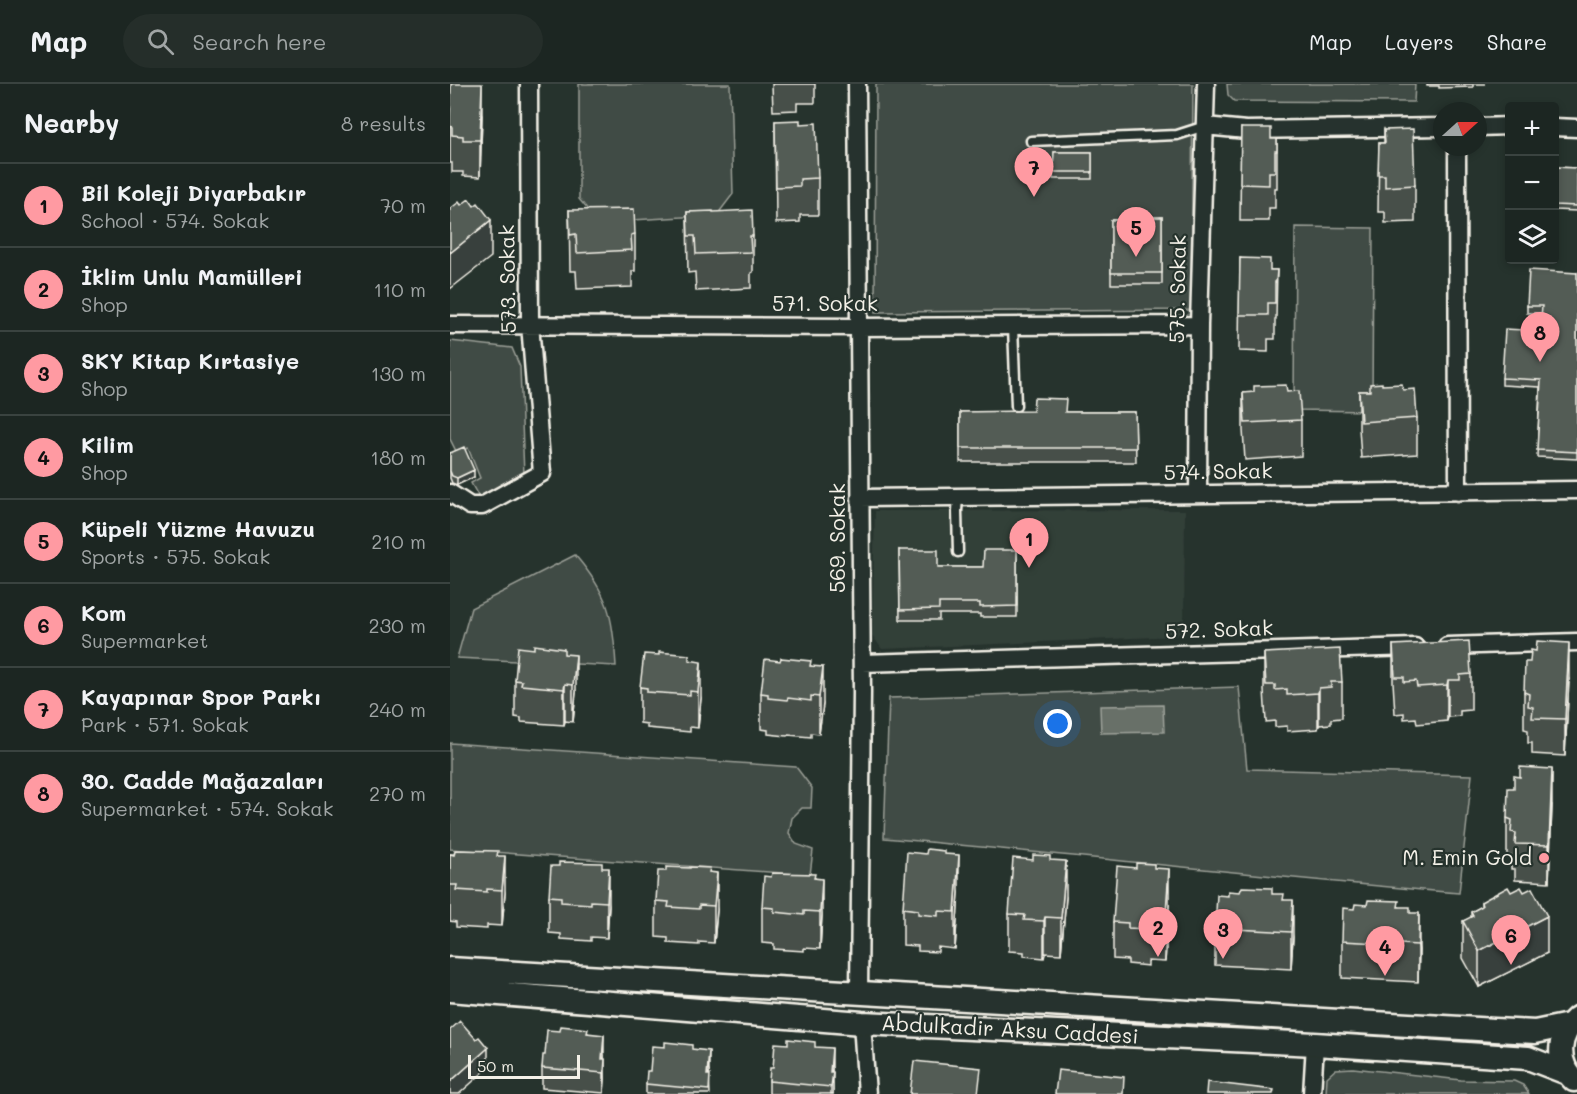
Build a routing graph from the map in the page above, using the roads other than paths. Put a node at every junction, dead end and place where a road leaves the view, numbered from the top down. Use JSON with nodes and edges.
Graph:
{"nodes":[{"id":1,"x":530,"y":84,"type":"edge"},
{"id":2,"x":857,"y":84,"type":"edge"},
{"id":3,"x":1206,"y":84,"type":"edge"},
{"id":4,"x":1205,"y":126,"type":"junction"},
{"id":5,"x":1505,"y":126,"type":"edge"},
{"id":6,"x":1433,"y":127,"type":"edge"},
{"id":7,"x":1487,"y":127,"type":"edge"},
{"id":8,"x":1559,"y":127,"type":"edge"},
{"id":9,"x":1577,"y":128,"type":"edge"},
{"id":10,"x":1030,"y":141,"type":"dead end"},
{"id":11,"x":1456,"y":156,"type":"edge"},
{"id":12,"x":530,"y":324,"type":"junction"},
{"id":13,"x":450,"y":325,"type":"edge"},
{"id":14,"x":1013,"y":326,"type":"junction"},
{"id":15,"x":1199,"y":326,"type":"junction"},
{"id":16,"x":858,"y":327,"type":"junction"},
{"id":17,"x":1016,"y":406,"type":"dead end"},
{"id":18,"x":1577,"y":490,"type":"edge"},
{"id":19,"x":1458,"y":492,"type":"junction"},
{"id":20,"x":450,"y":493,"type":"edge"},
{"id":21,"x":1198,"y":494,"type":"junction"},
{"id":22,"x":958,"y":497,"type":"junction"},
{"id":23,"x":860,"y":498,"type":"junction"},
{"id":24,"x":958,"y":552,"type":"dead end"},
{"id":25,"x":1577,"y":642,"type":"edge"},
{"id":26,"x":861,"y":663,"type":"junction"},
{"id":27,"x":450,"y":969,"type":"edge"},
{"id":28,"x":450,"y":990,"type":"edge"},
{"id":29,"x":859,"y":992,"type":"junction"},
{"id":30,"x":1573,"y":1022,"type":"edge"},
{"id":31,"x":862,"y":1023,"type":"junction"},
{"id":32,"x":1315,"y":1044,"type":"junction"},
{"id":33,"x":1572,"y":1078,"type":"edge"},
{"id":34,"x":867,"y":1094,"type":"edge"},
{"id":35,"x":1312,"y":1094,"type":"edge"}],
"edges":[{"from":1,"to":12,"type":"street","name":"573. Sokak"},
{"from":2,"to":16,"type":"street","name":"569. Sokak"},
{"from":3,"to":4,"type":"street","name":"575. Sokak"},
{"from":4,"to":6,"type":"street"},
{"from":4,"to":10,"type":"lane"},
{"from":4,"to":15,"type":"street","name":"575. Sokak"},
{"from":5,"to":7,"type":"street"},
{"from":8,"to":9,"type":"street"},
{"from":11,"to":19,"type":"street"},
{"from":12,"to":13,"type":"street","name":"571. Sokak"},
{"from":12,"to":16,"type":"street","name":"571. Sokak"},
{"from":12,"to":20,"type":"street","name":"573. Sokak"},
{"from":14,"to":15,"type":"street","name":"571. Sokak"},
{"from":14,"to":16,"type":"street","name":"571. Sokak"},
{"from":14,"to":17,"type":"lane"},
{"from":15,"to":21,"type":"street","name":"575. Sokak"},
{"from":16,"to":23,"type":"street","name":"569. Sokak"},
{"from":18,"to":19,"type":"street","name":"574. Sokak"},
{"from":19,"to":21,"type":"street","name":"574. Sokak"},
{"from":21,"to":22,"type":"street","name":"574. Sokak"},
{"from":22,"to":23,"type":"street","name":"574. Sokak"},
{"from":22,"to":24,"type":"lane"},
{"from":23,"to":26,"type":"street","name":"569. Sokak"},
{"from":25,"to":26,"type":"street","name":"572. Sokak"},
{"from":26,"to":29,"type":"street","name":"569. Sokak"},
{"from":27,"to":29,"type":"main road","name":"Abdulkadir Aksu Caddesi"},
{"from":28,"to":31,"type":"main road","name":"Abdulkadir Aksu Caddesi"},
{"from":29,"to":30,"type":"main road","name":"Abdulkadir Aksu Caddesi"},
{"from":30,"to":33,"type":"main road"},
{"from":31,"to":32,"type":"main road","name":"Abdulkadir Aksu Caddesi"},
{"from":31,"to":34,"type":"street"},
{"from":32,"to":33,"type":"main road","name":"Abdulkadir Aksu Caddesi"},
{"from":32,"to":35,"type":"street"}]}
